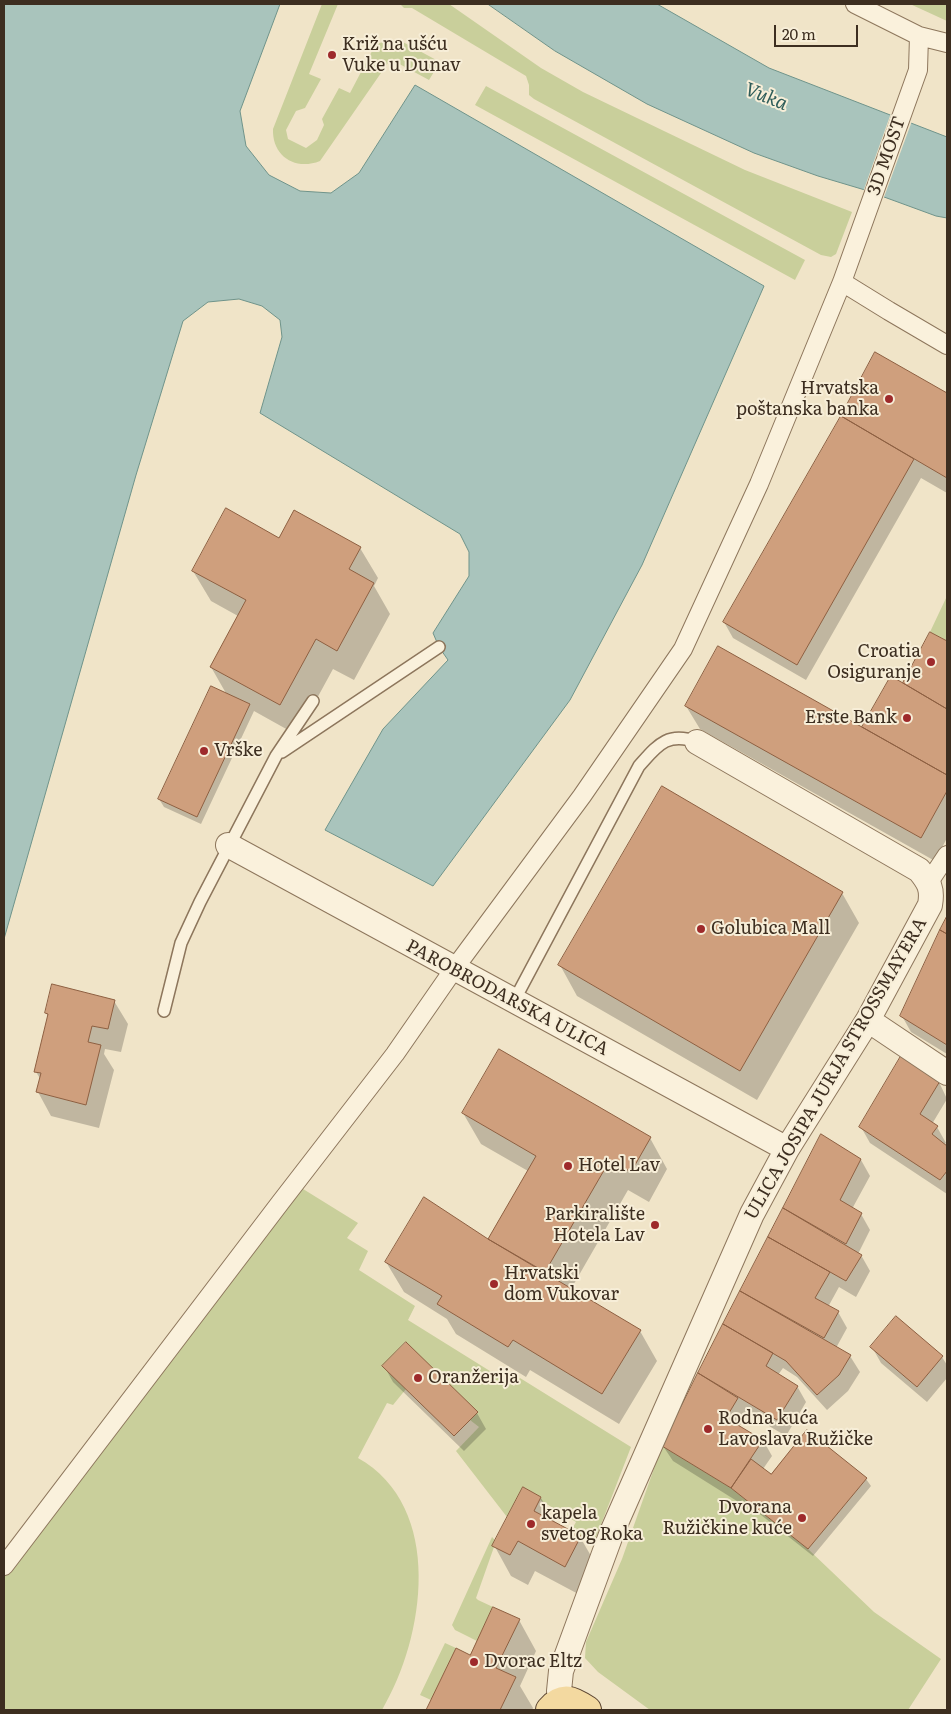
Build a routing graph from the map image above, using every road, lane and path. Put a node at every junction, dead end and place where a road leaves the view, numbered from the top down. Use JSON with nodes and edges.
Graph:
{"nodes":[{"id":1,"x":855,"y":4,"type":"edge"},
{"id":2,"x":919,"y":36,"type":"junction"},
{"id":3,"x":947,"y":43,"type":"edge"},
{"id":4,"x":842,"y":282,"type":"junction"},
{"id":5,"x":947,"y":345,"type":"edge"},
{"id":6,"x":439,"y":647,"type":"dead end"},
{"id":7,"x":313,"y":701,"type":"dead end"},
{"id":8,"x":697,"y":742,"type":"joint"},
{"id":9,"x":276,"y":756,"type":"junction"},
{"id":10,"x":228,"y":845,"type":"junction"},
{"id":11,"x":947,"y":855,"type":"edge"},
{"id":12,"x":929,"y":882,"type":"junction"},
{"id":13,"x":454,"y":969,"type":"junction"},
{"id":14,"x":514,"y":1001,"type":"junction"},
{"id":15,"x":164,"y":1011,"type":"dead end"},
{"id":16,"x":868,"y":1020,"type":"junction"},
{"id":17,"x":947,"y":1073,"type":"edge"},
{"id":18,"x":787,"y":1149,"type":"junction"},
{"id":19,"x":4,"y":1566,"type":"edge"},
{"id":20,"x":556,"y":1705,"type":"edge"},
{"id":21,"x":587,"y":1710,"type":"edge"}],
"edges":[{"from":1,"to":2,"type":"street"},
{"from":2,"to":3,"type":"street"},
{"from":2,"to":4,"type":"street","name":"3D MOST"},
{"from":4,"to":5,"type":"street"},
{"from":4,"to":13,"type":"street","name":"3D MOST"},
{"from":6,"to":9,"type":"lane"},
{"from":7,"to":9,"type":"lane"},
{"from":8,"to":12,"type":"street"},
{"from":8,"to":14,"type":"lane"},
{"from":9,"to":10,"type":"lane"},
{"from":10,"to":13,"type":"street","name":"PAROBRODARSKA ULICA"},
{"from":10,"to":15,"type":"lane"},
{"from":11,"to":12,"type":"street"},
{"from":12,"to":16,"type":"street","name":"ULICA JOSIPA JURJA STROSSMAYERA"},
{"from":13,"to":14,"type":"street","name":"PAROBRODARSKA ULICA"},
{"from":13,"to":19,"type":"street","name":"3D MOST"},
{"from":14,"to":18,"type":"street","name":"PAROBRODARSKA ULICA"},
{"from":16,"to":17,"type":"street"},
{"from":16,"to":18,"type":"street","name":"ULICA JOSIPA JURJA STROSSMAYERA"},
{"from":18,"to":20,"type":"street","name":"ULICA JOSIPA JURJA STROSSMAYERA"},
{"from":20,"to":21,"type":"main road"}]}
